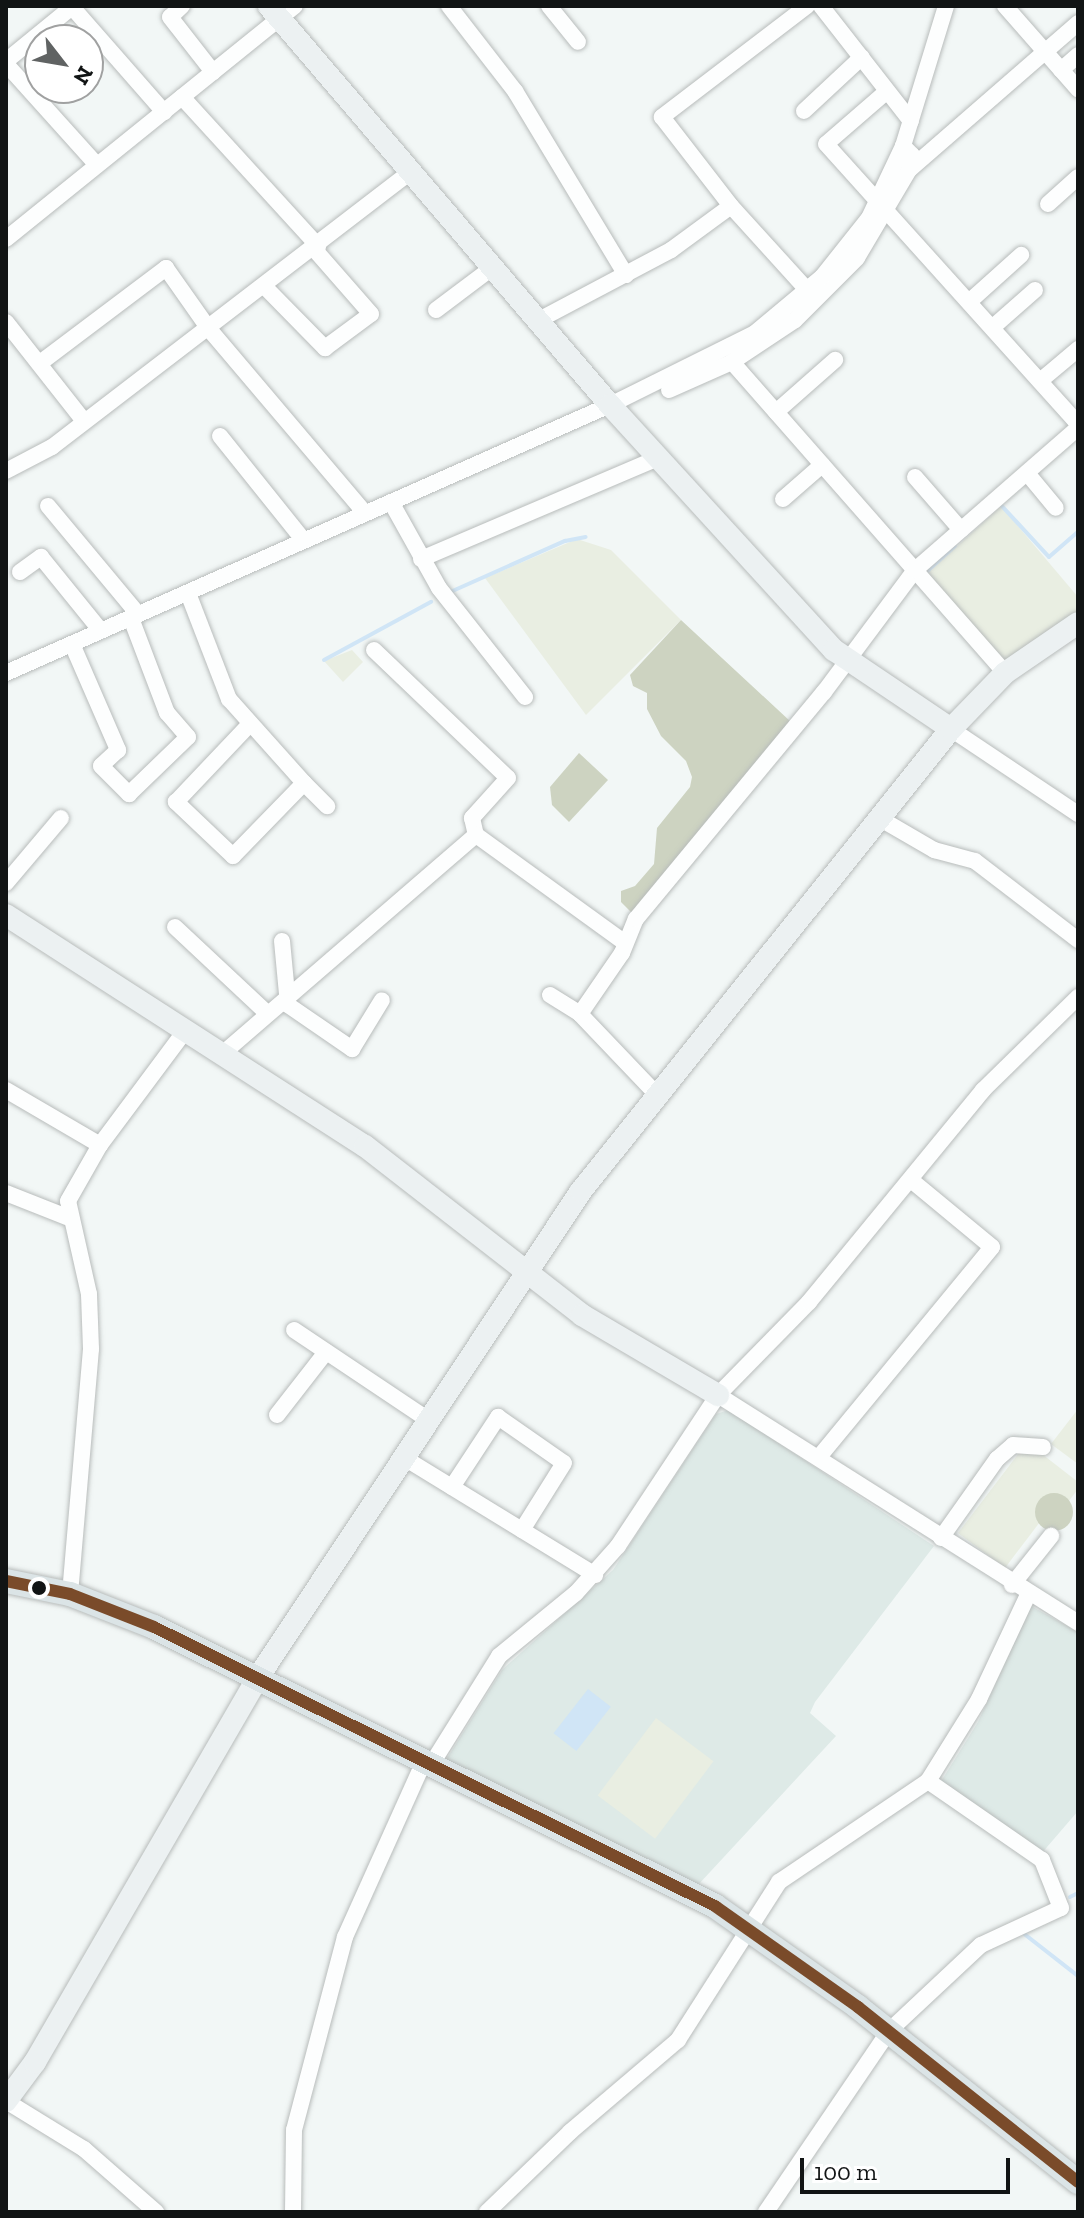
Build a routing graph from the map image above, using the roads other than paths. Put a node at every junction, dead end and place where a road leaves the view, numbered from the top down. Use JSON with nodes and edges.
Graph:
{"nodes":[{"id":1,"x":182,"y":6,"type":"edge"},
{"id":2,"x":449,"y":6,"type":"edge"},
{"id":3,"x":549,"y":6,"type":"edge"},
{"id":4,"x":807,"y":6,"type":"edge"},
{"id":5,"x":821,"y":6,"type":"edge"},
{"id":6,"x":946,"y":6,"type":"edge"},
{"id":7,"x":1005,"y":6,"type":"edge"},
{"id":8,"x":281,"y":10,"type":"edge"},
{"id":9,"x":1078,"y":23,"type":"edge"},
{"id":10,"x":578,"y":42,"type":"dead end"},
{"id":11,"x":1045,"y":52,"type":"junction"},
{"id":12,"x":1078,"y":55,"type":"edge"},
{"id":13,"x":862,"y":57,"type":"junction"},
{"id":14,"x":6,"y":63,"type":"edge"},
{"id":15,"x":1061,"y":70,"type":"junction"},
{"id":16,"x":213,"y":72,"type":"junction"},
{"id":17,"x":1078,"y":89,"type":"edge"},
{"id":18,"x":886,"y":92,"type":"junction"},
{"id":19,"x":182,"y":97,"type":"junction"},
{"id":20,"x":804,"y":111,"type":"dead end"},
{"id":21,"x":164,"y":112,"type":"junction"},
{"id":22,"x":911,"y":121,"type":"junction"},
{"id":23,"x":903,"y":146,"type":"junction"},
{"id":24,"x":97,"y":165,"type":"junction"},
{"id":25,"x":909,"y":170,"type":"junction"},
{"id":26,"x":410,"y":172,"type":"junction"},
{"id":27,"x":1078,"y":177,"type":"edge"},
{"id":28,"x":1048,"y":204,"type":"dead end"},
{"id":29,"x":883,"y":205,"type":"junction"},
{"id":30,"x":731,"y":206,"type":"junction"},
{"id":31,"x":6,"y":239,"type":"edge"},
{"id":32,"x":316,"y":248,"type":"junction"},
{"id":33,"x":1021,"y":255,"type":"dead end"},
{"id":34,"x":492,"y":268,"type":"junction"},
{"id":35,"x":626,"y":275,"type":"junction"},
{"id":36,"x":265,"y":287,"type":"junction"},
{"id":37,"x":1035,"y":290,"type":"dead end"},
{"id":38,"x":808,"y":291,"type":"junction"},
{"id":39,"x":970,"y":301,"type":"junction"},
{"id":40,"x":436,"y":310,"type":"dead end"},
{"id":41,"x":537,"y":321,"type":"junction"},
{"id":42,"x":6,"y":322,"type":"edge"},
{"id":43,"x":993,"y":327,"type":"junction"},
{"id":44,"x":209,"y":329,"type":"junction"},
{"id":45,"x":1078,"y":349,"type":"edge"},
{"id":46,"x":835,"y":360,"type":"dead end"},
{"id":47,"x":732,"y":362,"type":"junction"},
{"id":48,"x":40,"y":363,"type":"junction"},
{"id":49,"x":1040,"y":381,"type":"junction"},
{"id":50,"x":669,"y":390,"type":"dead end"},
{"id":51,"x":610,"y":405,"type":"junction"},
{"id":52,"x":776,"y":412,"type":"junction"},
{"id":53,"x":84,"y":421,"type":"junction"},
{"id":54,"x":1078,"y":426,"type":"edge"},
{"id":55,"x":220,"y":436,"type":"dead end"},
{"id":56,"x":658,"y":458,"type":"junction"},
{"id":57,"x":822,"y":465,"type":"junction"},
{"id":58,"x":6,"y":471,"type":"edge"},
{"id":59,"x":1027,"y":473,"type":"junction"},
{"id":60,"x":915,"y":477,"type":"dead end"},
{"id":61,"x":783,"y":499,"type":"dead end"},
{"id":62,"x":391,"y":502,"type":"junction"},
{"id":63,"x":48,"y":506,"type":"dead end"},
{"id":64,"x":1056,"y":508,"type":"dead end"},
{"id":65,"x":365,"y":513,"type":"junction"},
{"id":66,"x":961,"y":530,"type":"junction"},
{"id":67,"x":304,"y":541,"type":"junction"},
{"id":68,"x":421,"y":559,"type":"junction"},
{"id":69,"x":915,"y":570,"type":"junction"},
{"id":70,"x":20,"y":572,"type":"dead end"},
{"id":71,"x":188,"y":593,"type":"junction"},
{"id":72,"x":134,"y":616,"type":"junction"},
{"id":73,"x":1078,"y":623,"type":"edge"},
{"id":74,"x":101,"y":631,"type":"junction"},
{"id":75,"x":72,"y":644,"type":"junction"},
{"id":76,"x":374,"y":650,"type":"dead end"},
{"id":77,"x":844,"y":660,"type":"junction"},
{"id":78,"x":6,"y":673,"type":"edge"},
{"id":79,"x":1005,"y":673,"type":"junction"},
{"id":80,"x":525,"y":697,"type":"dead end"},
{"id":81,"x":249,"y":725,"type":"junction"},
{"id":82,"x":951,"y":729,"type":"junction"},
{"id":83,"x":304,"y":783,"type":"junction"},
{"id":84,"x":327,"y":806,"type":"dead end"},
{"id":85,"x":1078,"y":814,"type":"edge"},
{"id":86,"x":61,"y":818,"type":"dead end"},
{"id":87,"x":879,"y":818,"type":"junction"},
{"id":88,"x":476,"y":835,"type":"junction"},
{"id":89,"x":6,"y":883,"type":"edge"},
{"id":90,"x":6,"y":915,"type":"edge"},
{"id":91,"x":175,"y":927,"type":"dead end"},
{"id":92,"x":1078,"y":940,"type":"edge"},
{"id":93,"x":282,"y":941,"type":"dead end"},
{"id":94,"x":624,"y":942,"type":"junction"},
{"id":95,"x":550,"y":995,"type":"dead end"},
{"id":96,"x":1078,"y":997,"type":"edge"},
{"id":97,"x":284,"y":1000,"type":"junction"},
{"id":98,"x":382,"y":1000,"type":"dead end"},
{"id":99,"x":267,"y":1013,"type":"junction"},
{"id":100,"x":580,"y":1014,"type":"junction"},
{"id":101,"x":185,"y":1031,"type":"junction"},
{"id":102,"x":221,"y":1055,"type":"junction"},
{"id":103,"x":6,"y":1090,"type":"edge"},
{"id":104,"x":658,"y":1096,"type":"junction"},
{"id":105,"x":100,"y":1145,"type":"junction"},
{"id":106,"x":911,"y":1180,"type":"junction"},
{"id":107,"x":6,"y":1193,"type":"edge"},
{"id":108,"x":69,"y":1218,"type":"junction"},
{"id":109,"x":526,"y":1274,"type":"junction"},
{"id":110,"x":294,"y":1330,"type":"dead end"},
{"id":111,"x":326,"y":1352,"type":"junction"},
{"id":112,"x":718,"y":1395,"type":"junction"},
{"id":113,"x":277,"y":1415,"type":"dead end"},
{"id":114,"x":430,"y":1421,"type":"junction"},
{"id":115,"x":1043,"y":1447,"type":"dead end"},
{"id":116,"x":819,"y":1457,"type":"junction"},
{"id":117,"x":406,"y":1459,"type":"junction"},
{"id":118,"x":452,"y":1487,"type":"junction"},
{"id":119,"x":522,"y":1530,"type":"junction"},
{"id":120,"x":1051,"y":1536,"type":"dead end"},
{"id":121,"x":941,"y":1538,"type":"junction"},
{"id":122,"x":595,"y":1575,"type":"junction"},
{"id":123,"x":6,"y":1581,"type":"edge"},
{"id":124,"x":1012,"y":1585,"type":"junction"},
{"id":125,"x":70,"y":1594,"type":"junction"},
{"id":126,"x":1028,"y":1595,"type":"junction"},
{"id":127,"x":1078,"y":1623,"type":"edge"},
{"id":128,"x":257,"y":1679,"type":"junction"},
{"id":129,"x":428,"y":1763,"type":"junction"},
{"id":130,"x":928,"y":1781,"type":"junction"},
{"id":131,"x":750,"y":1926,"type":"junction"},
{"id":132,"x":889,"y":2031,"type":"junction"},
{"id":133,"x":6,"y":2101,"type":"edge"},
{"id":134,"x":1078,"y":2182,"type":"edge"},
{"id":135,"x":156,"y":2212,"type":"edge"},
{"id":136,"x":293,"y":2212,"type":"edge"},
{"id":137,"x":487,"y":2212,"type":"edge"},
{"id":138,"x":766,"y":2212,"type":"edge"}],
"edges":[{"from":1,"to":16,"type":"street"},
{"from":2,"to":35,"type":"street"},
{"from":3,"to":10,"type":"street"},
{"from":4,"to":30,"type":"street"},
{"from":5,"to":13,"type":"street"},
{"from":6,"to":22,"type":"street"},
{"from":7,"to":11,"type":"street"},
{"from":8,"to":16,"type":"street"},
{"from":8,"to":26,"type":"street"},
{"from":9,"to":11,"type":"street"},
{"from":11,"to":15,"type":"street"},
{"from":11,"to":25,"type":"street"},
{"from":12,"to":15,"type":"street"},
{"from":13,"to":18,"type":"street"},
{"from":13,"to":20,"type":"street"},
{"from":14,"to":21,"type":"street"},
{"from":14,"to":24,"type":"street"},
{"from":15,"to":17,"type":"street"},
{"from":16,"to":19,"type":"street"},
{"from":18,"to":22,"type":"street"},
{"from":18,"to":29,"type":"street"},
{"from":19,"to":21,"type":"street"},
{"from":19,"to":32,"type":"street"},
{"from":21,"to":24,"type":"street"},
{"from":22,"to":23,"type":"street"},
{"from":23,"to":25,"type":"street"},
{"from":23,"to":29,"type":"street"},
{"from":24,"to":31,"type":"street"},
{"from":25,"to":29,"type":"street"},
{"from":26,"to":32,"type":"street"},
{"from":26,"to":34,"type":"street"},
{"from":27,"to":28,"type":"street"},
{"from":29,"to":38,"type":"street"},
{"from":29,"to":39,"type":"street"},
{"from":29,"to":47,"type":"street"},
{"from":30,"to":35,"type":"street"},
{"from":30,"to":38,"type":"street"},
{"from":32,"to":36,"type":"street"},
{"from":32,"to":36,"type":"street"},
{"from":33,"to":39,"type":"street"},
{"from":34,"to":40,"type":"street"},
{"from":34,"to":41,"type":"street"},
{"from":35,"to":41,"type":"street"},
{"from":36,"to":44,"type":"street"},
{"from":37,"to":43,"type":"street"},
{"from":38,"to":51,"type":"street"},
{"from":39,"to":43,"type":"street"},
{"from":41,"to":51,"type":"street"},
{"from":42,"to":48,"type":"street"},
{"from":43,"to":49,"type":"street"},
{"from":44,"to":48,"type":"street"},
{"from":44,"to":53,"type":"street"},
{"from":44,"to":65,"type":"street"},
{"from":45,"to":49,"type":"street"},
{"from":46,"to":52,"type":"street"},
{"from":47,"to":50,"type":"street"},
{"from":47,"to":52,"type":"street"},
{"from":48,"to":53,"type":"street"},
{"from":49,"to":54,"type":"street"},
{"from":51,"to":56,"type":"street"},
{"from":51,"to":62,"type":"street"},
{"from":52,"to":57,"type":"street"},
{"from":53,"to":58,"type":"street"},
{"from":54,"to":59,"type":"street"},
{"from":55,"to":67,"type":"street"},
{"from":56,"to":68,"type":"street"},
{"from":56,"to":77,"type":"street"},
{"from":57,"to":61,"type":"street"},
{"from":57,"to":69,"type":"street"},
{"from":59,"to":64,"type":"street"},
{"from":59,"to":66,"type":"street"},
{"from":60,"to":66,"type":"street"},
{"from":62,"to":65,"type":"street"},
{"from":62,"to":68,"type":"street"},
{"from":63,"to":72,"type":"street"},
{"from":65,"to":67,"type":"street"},
{"from":66,"to":69,"type":"street"},
{"from":67,"to":71,"type":"street"},
{"from":68,"to":80,"type":"street"},
{"from":69,"to":77,"type":"street"},
{"from":69,"to":79,"type":"street"},
{"from":70,"to":74,"type":"street"},
{"from":71,"to":72,"type":"street"},
{"from":71,"to":81,"type":"street"},
{"from":72,"to":74,"type":"street"},
{"from":72,"to":75,"type":"street"},
{"from":73,"to":79,"type":"street"},
{"from":74,"to":75,"type":"street"},
{"from":75,"to":78,"type":"street"},
{"from":76,"to":88,"type":"street"},
{"from":77,"to":82,"type":"street"},
{"from":77,"to":94,"type":"street"},
{"from":79,"to":82,"type":"street"},
{"from":81,"to":83,"type":"street"},
{"from":81,"to":83,"type":"street"},
{"from":82,"to":85,"type":"street"},
{"from":82,"to":87,"type":"street"},
{"from":83,"to":84,"type":"street"},
{"from":86,"to":89,"type":"street"},
{"from":87,"to":92,"type":"street"},
{"from":87,"to":104,"type":"street"},
{"from":88,"to":94,"type":"street"},
{"from":88,"to":97,"type":"street"},
{"from":90,"to":101,"type":"street"},
{"from":91,"to":99,"type":"street"},
{"from":93,"to":97,"type":"street"},
{"from":94,"to":100,"type":"street"},
{"from":95,"to":100,"type":"street"},
{"from":96,"to":106,"type":"street"},
{"from":97,"to":98,"type":"street"},
{"from":97,"to":99,"type":"street"},
{"from":99,"to":102,"type":"street"},
{"from":100,"to":104,"type":"street"},
{"from":101,"to":102,"type":"street"},
{"from":101,"to":105,"type":"street"},
{"from":102,"to":109,"type":"street"},
{"from":103,"to":105,"type":"street"},
{"from":104,"to":109,"type":"street"},
{"from":105,"to":108,"type":"street"},
{"from":106,"to":112,"type":"street"},
{"from":106,"to":116,"type":"street"},
{"from":107,"to":108,"type":"street"},
{"from":108,"to":125,"type":"street"},
{"from":109,"to":112,"type":"street"},
{"from":109,"to":114,"type":"street"},
{"from":110,"to":111,"type":"street"},
{"from":111,"to":113,"type":"street"},
{"from":111,"to":114,"type":"street"},
{"from":112,"to":116,"type":"street"},
{"from":112,"to":122,"type":"street"},
{"from":114,"to":117,"type":"street"},
{"from":115,"to":121,"type":"street"},
{"from":116,"to":121,"type":"street"},
{"from":117,"to":118,"type":"street"},
{"from":117,"to":128,"type":"street"},
{"from":118,"to":119,"type":"street"},
{"from":118,"to":119,"type":"street"},
{"from":119,"to":122,"type":"street"},
{"from":120,"to":124,"type":"street"},
{"from":121,"to":124,"type":"street"},
{"from":122,"to":129,"type":"street"},
{"from":123,"to":125,"type":"main road"},
{"from":124,"to":126,"type":"street"},
{"from":125,"to":128,"type":"main road"},
{"from":126,"to":127,"type":"street"},
{"from":126,"to":130,"type":"street"},
{"from":128,"to":129,"type":"main road"},
{"from":128,"to":133,"type":"street"},
{"from":129,"to":131,"type":"main road"},
{"from":129,"to":136,"type":"street"},
{"from":130,"to":131,"type":"street"},
{"from":130,"to":132,"type":"street"},
{"from":131,"to":132,"type":"main road"},
{"from":131,"to":137,"type":"street"},
{"from":132,"to":134,"type":"main road"},
{"from":132,"to":138,"type":"street"},
{"from":133,"to":135,"type":"street"}]}
